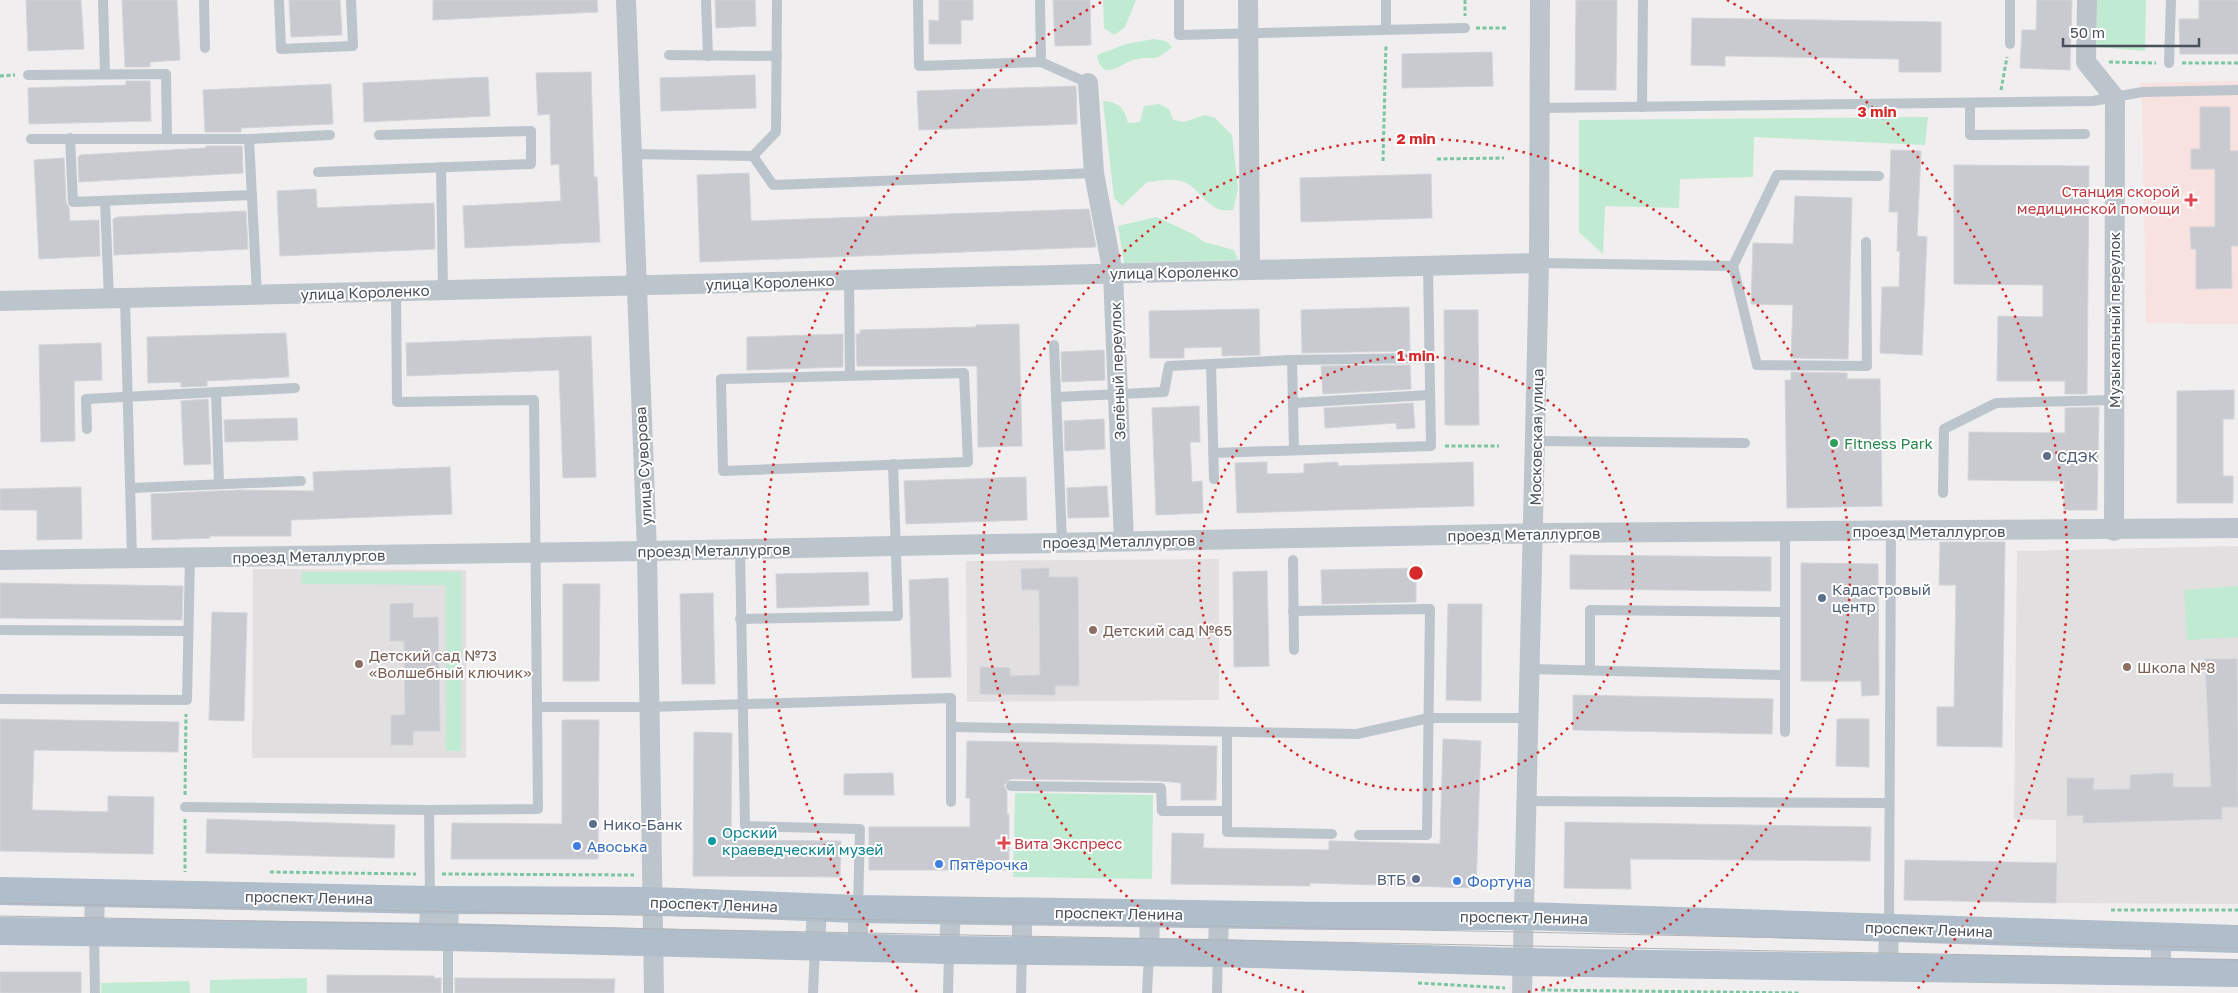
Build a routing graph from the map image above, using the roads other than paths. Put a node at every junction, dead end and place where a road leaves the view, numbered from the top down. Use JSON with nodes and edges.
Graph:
{"nodes":[{"id":1,"x":104,"y":0,"type":"edge"},
{"id":2,"x":204,"y":0,"type":"edge"},
{"id":3,"x":279,"y":0,"type":"edge"},
{"id":4,"x":351,"y":0,"type":"edge"},
{"id":5,"x":626,"y":0,"type":"edge"},
{"id":6,"x":706,"y":0,"type":"edge"},
{"id":7,"x":776,"y":0,"type":"edge"},
{"id":8,"x":918,"y":0,"type":"edge"},
{"id":9,"x":1040,"y":0,"type":"edge"},
{"id":10,"x":1179,"y":0,"type":"edge"},
{"id":11,"x":1248,"y":0,"type":"edge"},
{"id":12,"x":1386,"y":0,"type":"edge"},
{"id":13,"x":1540,"y":0,"type":"edge"},
{"id":14,"x":1643,"y":0,"type":"edge"},
{"id":15,"x":2010,"y":0,"type":"edge"},
{"id":16,"x":2087,"y":0,"type":"edge"},
{"id":17,"x":2171,"y":0,"type":"edge"},
{"id":18,"x":1465,"y":28,"type":"road end"},
{"id":19,"x":1386,"y":29,"type":"junction"},
{"id":20,"x":1249,"y":34,"type":"junction"},
{"id":21,"x":2010,"y":44,"type":"road end"},
{"id":22,"x":205,"y":48,"type":"dead end"},
{"id":23,"x":669,"y":55,"type":"dead end"},
{"id":24,"x":708,"y":56,"type":"junction"},
{"id":25,"x":777,"y":56,"type":"junction"},
{"id":26,"x":1041,"y":62,"type":"junction"},
{"id":27,"x":2169,"y":62,"type":"dead end"},
{"id":28,"x":105,"y":73,"type":"junction"},
{"id":29,"x":28,"y":75,"type":"dead end"},
{"id":30,"x":1088,"y":83,"type":"joint"},
{"id":31,"x":2238,"y":90,"type":"edge"},
{"id":32,"x":2115,"y":98,"type":"junction"},
{"id":33,"x":1970,"y":103,"type":"junction"},
{"id":34,"x":1642,"y":107,"type":"junction"},
{"id":35,"x":1540,"y":108,"type":"junction"},
{"id":36,"x":2085,"y":134,"type":"dead end"},
{"id":37,"x":330,"y":135,"type":"dead end"},
{"id":38,"x":378,"y":135,"type":"dead end"},
{"id":39,"x":70,"y":138,"type":"junction"},
{"id":40,"x":167,"y":138,"type":"junction"},
{"id":41,"x":31,"y":139,"type":"dead end"},
{"id":42,"x":249,"y":139,"type":"junction"},
{"id":43,"x":631,"y":154,"type":"junction"},
{"id":44,"x":753,"y":156,"type":"junction"},
{"id":45,"x":441,"y":168,"type":"junction"},
{"id":46,"x":318,"y":172,"type":"dead end"},
{"id":47,"x":1094,"y":173,"type":"junction"},
{"id":48,"x":1879,"y":176,"type":"dead end"},
{"id":49,"x":252,"y":195,"type":"junction"},
{"id":50,"x":105,"y":201,"type":"junction"},
{"id":51,"x":1866,"y":242,"type":"dead end"},
{"id":52,"x":1539,"y":263,"type":"junction"},
{"id":53,"x":1428,"y":266,"type":"junction"},
{"id":54,"x":1733,"y":266,"type":"junction"},
{"id":55,"x":1250,"y":270,"type":"junction"},
{"id":56,"x":1113,"y":274,"type":"junction"},
{"id":57,"x":849,"y":280,"type":"junction"},
{"id":58,"x":635,"y":286,"type":"junction"},
{"id":59,"x":443,"y":290,"type":"junction"},
{"id":60,"x":396,"y":291,"type":"junction"},
{"id":61,"x":257,"y":295,"type":"junction"},
{"id":62,"x":117,"y":299,"type":"junction"},
{"id":63,"x":0,"y":301,"type":"edge"},
{"id":64,"x":1054,"y":345,"type":"dead end"},
{"id":65,"x":1429,"y":358,"type":"junction"},
{"id":66,"x":1292,"y":360,"type":"junction"},
{"id":67,"x":1210,"y":364,"type":"junction"},
{"id":68,"x":850,"y":375,"type":"junction"},
{"id":69,"x":295,"y":388,"type":"dead end"},
{"id":70,"x":216,"y":392,"type":"junction"},
{"id":71,"x":1118,"y":394,"type":"junction"},
{"id":72,"x":1429,"y":395,"type":"junction"},
{"id":73,"x":128,"y":396,"type":"junction"},
{"id":74,"x":1056,"y":397,"type":"junction"},
{"id":75,"x":2114,"y":400,"type":"junction"},
{"id":76,"x":1293,"y":403,"type":"junction"},
{"id":77,"x":87,"y":430,"type":"dead end"},
{"id":78,"x":1536,"y":441,"type":"junction"},
{"id":79,"x":1745,"y":443,"type":"dead end"},
{"id":80,"x":1294,"y":450,"type":"junction"},
{"id":81,"x":1213,"y":453,"type":"junction"},
{"id":82,"x":893,"y":464,"type":"junction"},
{"id":83,"x":1214,"y":479,"type":"dead end"},
{"id":84,"x":301,"y":481,"type":"dead end"},
{"id":85,"x":218,"y":484,"type":"junction"},
{"id":86,"x":131,"y":488,"type":"junction"},
{"id":87,"x":1943,"y":493,"type":"dead end"},
{"id":88,"x":2238,"y":528,"type":"edge"},
{"id":89,"x":2114,"y":531,"type":"junction"},
{"id":90,"x":1785,"y":532,"type":"junction"},
{"id":91,"x":1892,"y":532,"type":"junction"},
{"id":92,"x":1534,"y":533,"type":"junction"},
{"id":93,"x":1124,"y":541,"type":"junction"},
{"id":94,"x":1062,"y":542,"type":"junction"},
{"id":95,"x":895,"y":546,"type":"junction"},
{"id":96,"x":740,"y":549,"type":"junction"},
{"id":97,"x":647,"y":551,"type":"junction"},
{"id":98,"x":537,"y":553,"type":"junction"},
{"id":99,"x":132,"y":557,"type":"junction"},
{"id":100,"x":190,"y":557,"type":"junction"},
{"id":101,"x":0,"y":560,"type":"edge"},
{"id":102,"x":1293,"y":560,"type":"dead end"},
{"id":103,"x":1294,"y":612,"type":"junction"},
{"id":104,"x":1785,"y":612,"type":"junction"},
{"id":105,"x":740,"y":619,"type":"junction"},
{"id":106,"x":0,"y":630,"type":"edge"},
{"id":107,"x":188,"y":631,"type":"junction"},
{"id":108,"x":1294,"y":650,"type":"dead end"},
{"id":109,"x":1530,"y":669,"type":"junction"},
{"id":110,"x":1590,"y":670,"type":"junction"},
{"id":111,"x":1785,"y":675,"type":"junction"},
{"id":112,"x":0,"y":699,"type":"edge"},
{"id":113,"x":743,"y":704,"type":"junction"},
{"id":114,"x":538,"y":707,"type":"junction"},
{"id":115,"x":649,"y":707,"type":"junction"},
{"id":116,"x":1429,"y":718,"type":"junction"},
{"id":117,"x":1528,"y":718,"type":"junction"},
{"id":118,"x":951,"y":727,"type":"junction"},
{"id":119,"x":1785,"y":732,"type":"dead end"},
{"id":120,"x":1227,"y":734,"type":"junction"},
{"id":121,"x":1011,"y":786,"type":"dead end"},
{"id":122,"x":1526,"y":801,"type":"junction"},
{"id":123,"x":951,"y":802,"type":"dead end"},
{"id":124,"x":1890,"y":803,"type":"junction"},
{"id":125,"x":184,"y":807,"type":"road end"},
{"id":126,"x":429,"y":810,"type":"junction"},
{"id":127,"x":1227,"y":811,"type":"junction"},
{"id":128,"x":1332,"y":834,"type":"dead end"},
{"id":129,"x":1359,"y":835,"type":"dead end"},
{"id":130,"x":0,"y":891,"type":"edge"},
{"id":131,"x":94,"y":893,"type":"junction"},
{"id":132,"x":440,"y":900,"type":"junction"},
{"id":133,"x":651,"y":901,"type":"junction"},
{"id":134,"x":816,"y":908,"type":"junction"},
{"id":135,"x":858,"y":909,"type":"junction"},
{"id":136,"x":951,"y":910,"type":"junction"},
{"id":137,"x":1022,"y":911,"type":"junction"},
{"id":138,"x":1150,"y":913,"type":"junction"},
{"id":139,"x":1219,"y":914,"type":"junction"},
{"id":140,"x":1523,"y":916,"type":"junction"},
{"id":141,"x":1889,"y":928,"type":"junction"},
{"id":142,"x":0,"y":931,"type":"edge"},
{"id":143,"x":94,"y":932,"type":"junction"},
{"id":144,"x":2161,"y":936,"type":"junction"},
{"id":145,"x":438,"y":937,"type":"junction"},
{"id":146,"x":2238,"y":938,"type":"edge"},
{"id":147,"x":652,"y":941,"type":"junction"},
{"id":148,"x":815,"y":945,"type":"junction"},
{"id":149,"x":858,"y":946,"type":"junction"},
{"id":150,"x":949,"y":950,"type":"junction"},
{"id":151,"x":1022,"y":950,"type":"junction"},
{"id":152,"x":1149,"y":953,"type":"junction"},
{"id":153,"x":1218,"y":953,"type":"junction"},
{"id":154,"x":1522,"y":962,"type":"junction"},
{"id":155,"x":1888,"y":967,"type":"junction"},
{"id":156,"x":2161,"y":972,"type":"junction"},
{"id":157,"x":2238,"y":973,"type":"edge"},
{"id":158,"x":95,"y":993,"type":"edge"},
{"id":159,"x":448,"y":993,"type":"edge"},
{"id":160,"x":654,"y":993,"type":"edge"},
{"id":161,"x":813,"y":993,"type":"edge"},
{"id":162,"x":948,"y":993,"type":"edge"},
{"id":163,"x":1022,"y":993,"type":"edge"},
{"id":164,"x":1148,"y":993,"type":"edge"},
{"id":165,"x":1217,"y":993,"type":"edge"},
{"id":166,"x":1522,"y":993,"type":"edge"}],
"edges":[{"from":1,"to":28,"type":"lane"},
{"from":2,"to":22,"type":"lane"},
{"from":3,"to":4,"type":"lane"},
{"from":5,"to":43,"type":"street","name":"улица Суворова"},
{"from":6,"to":24,"type":"lane"},
{"from":7,"to":25,"type":"lane"},
{"from":8,"to":26,"type":"lane"},
{"from":9,"to":26,"type":"lane"},
{"from":10,"to":20,"type":"lane"},
{"from":11,"to":20,"type":"street"},
{"from":12,"to":19,"type":"lane"},
{"from":13,"to":35,"type":"street","name":"Московская улица"},
{"from":14,"to":34,"type":"lane"},
{"from":15,"to":21,"type":"lane"},
{"from":16,"to":32,"type":"street"},
{"from":17,"to":27,"type":"lane"},
{"from":18,"to":19,"type":"lane"},
{"from":19,"to":20,"type":"lane"},
{"from":20,"to":55,"type":"street"},
{"from":23,"to":24,"type":"lane"},
{"from":24,"to":25,"type":"lane"},
{"from":25,"to":44,"type":"lane"},
{"from":26,"to":30,"type":"lane"},
{"from":28,"to":29,"type":"lane"},
{"from":28,"to":40,"type":"lane"},
{"from":30,"to":47,"type":"street","name":"Зелёный переулок"},
{"from":31,"to":32,"type":"lane"},
{"from":32,"to":33,"type":"lane"},
{"from":32,"to":75,"type":"street","name":"Музыкальный переулок"},
{"from":33,"to":34,"type":"lane"},
{"from":33,"to":36,"type":"lane"},
{"from":34,"to":35,"type":"lane"},
{"from":35,"to":52,"type":"street","name":"Московская улица"},
{"from":37,"to":42,"type":"lane"},
{"from":38,"to":45,"type":"lane"},
{"from":39,"to":40,"type":"lane"},
{"from":39,"to":41,"type":"lane"},
{"from":39,"to":50,"type":"lane"},
{"from":40,"to":42,"type":"lane"},
{"from":42,"to":49,"type":"lane"},
{"from":43,"to":44,"type":"lane"},
{"from":43,"to":58,"type":"street","name":"улица Суворова"},
{"from":44,"to":47,"type":"lane"},
{"from":45,"to":46,"type":"lane"},
{"from":45,"to":59,"type":"lane"},
{"from":47,"to":56,"type":"street","name":"Зелёный переулок"},
{"from":48,"to":54,"type":"lane"},
{"from":49,"to":50,"type":"lane"},
{"from":49,"to":61,"type":"lane"},
{"from":50,"to":62,"type":"lane"},
{"from":51,"to":54,"type":"lane"},
{"from":52,"to":53,"type":"street","name":"улица Короленко"},
{"from":52,"to":54,"type":"lane"},
{"from":52,"to":78,"type":"street","name":"Московская улица"},
{"from":53,"to":55,"type":"street","name":"улица Короленко"},
{"from":53,"to":65,"type":"lane"},
{"from":55,"to":56,"type":"street","name":"улица Короленко"},
{"from":56,"to":57,"type":"street","name":"улица Короленко"},
{"from":56,"to":71,"type":"street","name":"Зелёный переулок"},
{"from":57,"to":58,"type":"street","name":"улица Короленко"},
{"from":57,"to":68,"type":"lane"},
{"from":58,"to":59,"type":"street","name":"улица Короленко"},
{"from":58,"to":97,"type":"street","name":"улица Суворова"},
{"from":59,"to":60,"type":"street","name":"улица Короленко"},
{"from":60,"to":61,"type":"street","name":"улица Короленко"},
{"from":60,"to":98,"type":"lane"},
{"from":61,"to":62,"type":"street","name":"улица Короленко"},
{"from":62,"to":63,"type":"street","name":"улица Короленко"},
{"from":62,"to":73,"type":"lane"},
{"from":64,"to":74,"type":"lane"},
{"from":65,"to":66,"type":"lane"},
{"from":65,"to":72,"type":"lane"},
{"from":66,"to":67,"type":"lane"},
{"from":66,"to":76,"type":"lane"},
{"from":67,"to":71,"type":"lane"},
{"from":67,"to":81,"type":"lane"},
{"from":68,"to":82,"type":"lane"},
{"from":68,"to":82,"type":"lane"},
{"from":69,"to":70,"type":"lane"},
{"from":70,"to":73,"type":"lane"},
{"from":70,"to":85,"type":"lane"},
{"from":71,"to":74,"type":"lane"},
{"from":71,"to":93,"type":"street","name":"Зелёный переулок"},
{"from":72,"to":76,"type":"lane"},
{"from":72,"to":80,"type":"lane"},
{"from":73,"to":77,"type":"lane"},
{"from":73,"to":86,"type":"lane"},
{"from":74,"to":94,"type":"lane"},
{"from":75,"to":87,"type":"lane"},
{"from":75,"to":89,"type":"street","name":"Музыкальный переулок"},
{"from":76,"to":80,"type":"lane"},
{"from":78,"to":79,"type":"lane"},
{"from":78,"to":92,"type":"street","name":"Московская улица"},
{"from":80,"to":81,"type":"lane"},
{"from":81,"to":83,"type":"lane"},
{"from":82,"to":95,"type":"lane"},
{"from":84,"to":85,"type":"lane"},
{"from":85,"to":86,"type":"lane"},
{"from":86,"to":99,"type":"lane"},
{"from":88,"to":89,"type":"street","name":"проезд Металлургов"},
{"from":89,"to":91,"type":"street","name":"проезд Металлургов"},
{"from":90,"to":91,"type":"street","name":"проезд Металлургов"},
{"from":90,"to":92,"type":"street","name":"проезд Металлургов"},
{"from":90,"to":104,"type":"lane"},
{"from":91,"to":124,"type":"lane"},
{"from":92,"to":93,"type":"street","name":"проезд Металлургов"},
{"from":92,"to":109,"type":"street","name":"Московская улица"},
{"from":93,"to":94,"type":"street","name":"проезд Металлургов"},
{"from":94,"to":95,"type":"street","name":"проезд Металлургов"},
{"from":95,"to":96,"type":"street","name":"проезд Металлургов"},
{"from":95,"to":105,"type":"lane"},
{"from":96,"to":97,"type":"street","name":"проезд Металлургов"},
{"from":96,"to":105,"type":"lane"},
{"from":97,"to":98,"type":"street","name":"проезд Металлургов"},
{"from":97,"to":115,"type":"street","name":"улица Суворова"},
{"from":98,"to":100,"type":"street","name":"проезд Металлургов"},
{"from":98,"to":114,"type":"lane"},
{"from":99,"to":100,"type":"street","name":"проезд Металлургов"},
{"from":99,"to":101,"type":"street","name":"проезд Металлургов"},
{"from":100,"to":107,"type":"lane"},
{"from":102,"to":103,"type":"lane"},
{"from":103,"to":108,"type":"lane"},
{"from":103,"to":116,"type":"lane"},
{"from":104,"to":110,"type":"lane"},
{"from":104,"to":111,"type":"lane"},
{"from":105,"to":113,"type":"lane"},
{"from":106,"to":107,"type":"lane"},
{"from":107,"to":112,"type":"lane"},
{"from":109,"to":110,"type":"lane"},
{"from":109,"to":117,"type":"street","name":"Московская улица"},
{"from":110,"to":111,"type":"lane"},
{"from":111,"to":119,"type":"lane"},
{"from":113,"to":115,"type":"lane"},
{"from":113,"to":118,"type":"lane"},
{"from":113,"to":135,"type":"lane"},
{"from":114,"to":115,"type":"lane"},
{"from":114,"to":126,"type":"lane"},
{"from":115,"to":133,"type":"street","name":"улица Суворова"},
{"from":116,"to":117,"type":"lane"},
{"from":116,"to":120,"type":"lane"},
{"from":116,"to":129,"type":"lane"},
{"from":117,"to":122,"type":"street","name":"Московская улица"},
{"from":118,"to":120,"type":"lane"},
{"from":118,"to":123,"type":"lane"},
{"from":120,"to":127,"type":"lane"},
{"from":121,"to":127,"type":"lane"},
{"from":122,"to":124,"type":"lane"},
{"from":122,"to":140,"type":"street","name":"Московская улица"},
{"from":124,"to":141,"type":"lane"},
{"from":125,"to":126,"type":"lane"},
{"from":126,"to":132,"type":"lane"},
{"from":127,"to":128,"type":"lane"},
{"from":130,"to":131,"type":"main road","name":"проспект Ленина"},
{"from":131,"to":132,"type":"main road","name":"проспект Ленина"},
{"from":131,"to":143,"type":"street"},
{"from":132,"to":133,"type":"main road","name":"проспект Ленина"},
{"from":132,"to":145,"type":"street"},
{"from":133,"to":134,"type":"main road","name":"проспект Ленина"},
{"from":133,"to":147,"type":"street","name":"улица Суворова"},
{"from":134,"to":135,"type":"main road","name":"проспект Ленина"},
{"from":134,"to":148,"type":"street"},
{"from":135,"to":136,"type":"main road","name":"проспект Ленина"},
{"from":135,"to":149,"type":"street"},
{"from":136,"to":137,"type":"main road","name":"проспект Ленина"},
{"from":136,"to":150,"type":"street"},
{"from":137,"to":138,"type":"main road","name":"проспект Ленина"},
{"from":137,"to":151,"type":"street"},
{"from":138,"to":139,"type":"main road","name":"проспект Ленина"},
{"from":138,"to":152,"type":"street"},
{"from":139,"to":140,"type":"main road","name":"проспект Ленина"},
{"from":139,"to":153,"type":"street"},
{"from":140,"to":141,"type":"main road","name":"проспект Ленина"},
{"from":140,"to":154,"type":"street","name":"Московская улица"},
{"from":141,"to":144,"type":"main road","name":"проспект Ленина"},
{"from":141,"to":155,"type":"street"},
{"from":142,"to":143,"type":"main road"},
{"from":143,"to":145,"type":"main road"},
{"from":143,"to":158,"type":"lane"},
{"from":144,"to":146,"type":"main road","name":"проспект Ленина"},
{"from":144,"to":156,"type":"street"},
{"from":145,"to":147,"type":"main road"},
{"from":145,"to":159,"type":"lane"},
{"from":147,"to":148,"type":"main road"},
{"from":147,"to":160,"type":"street","name":"улица Суворова"},
{"from":148,"to":149,"type":"main road"},
{"from":148,"to":161,"type":"lane"},
{"from":149,"to":150,"type":"main road"},
{"from":150,"to":151,"type":"main road"},
{"from":150,"to":162,"type":"lane"},
{"from":151,"to":152,"type":"main road"},
{"from":151,"to":163,"type":"lane"},
{"from":152,"to":153,"type":"main road"},
{"from":152,"to":164,"type":"lane"},
{"from":153,"to":154,"type":"main road"},
{"from":153,"to":165,"type":"lane"},
{"from":154,"to":155,"type":"main road"},
{"from":154,"to":166,"type":"street","name":"Московская улица"},
{"from":155,"to":156,"type":"main road"},
{"from":156,"to":157,"type":"main road"}]}
